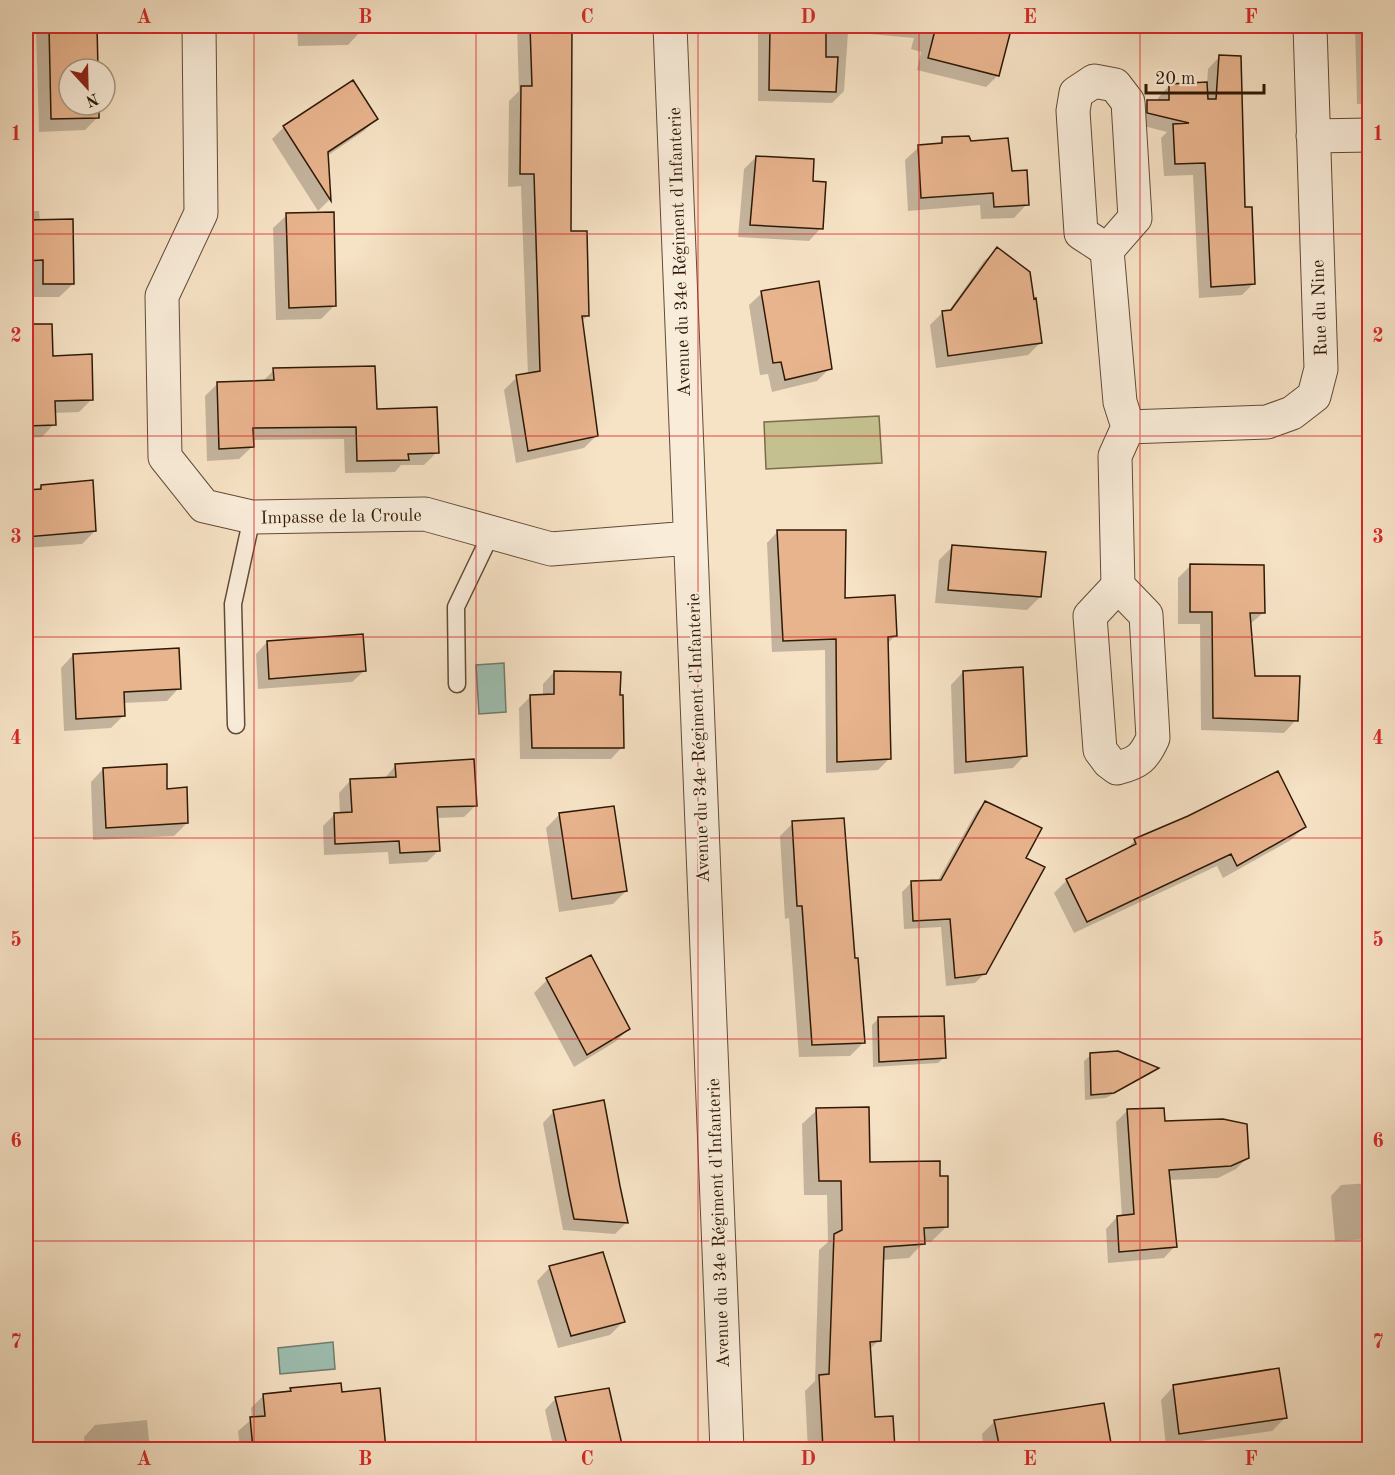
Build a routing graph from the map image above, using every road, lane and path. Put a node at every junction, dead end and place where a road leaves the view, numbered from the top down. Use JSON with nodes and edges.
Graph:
{"nodes":[{"id":1,"x":199,"y":26,"type":"edge"},
{"id":2,"x":670,"y":26,"type":"edge"},
{"id":3,"x":1310,"y":26,"type":"edge"},
{"id":4,"x":1370,"y":135,"type":"edge"},
{"id":5,"x":1312,"y":136,"type":"junction"},
{"id":6,"x":1107,"y":250,"type":"dead end"},
{"id":7,"x":1128,"y":427,"type":"junction"},
{"id":8,"x":252,"y":518,"type":"junction"},
{"id":9,"x":492,"y":532,"type":"junction"},
{"id":10,"x":690,"y":538,"type":"junction"},
{"id":11,"x":1118,"y":586,"type":"junction"},
{"id":12,"x":457,"y":684,"type":"dead end"},
{"id":13,"x":236,"y":725,"type":"dead end"},
{"id":14,"x":727,"y":1449,"type":"edge"}],
"edges":[{"from":1,"to":8,"type":"street","name":"Impasse de la Croule"},
{"from":2,"to":10,"type":"street","name":"Avenue du 34e Régiment d'Infanterie"},
{"from":3,"to":5,"type":"street","name":"Rue du Nine"},
{"from":4,"to":5,"type":"street"},
{"from":5,"to":7,"type":"street","name":"Rue du Nine"},
{"from":6,"to":7,"type":"street"},
{"from":7,"to":11,"type":"street"},
{"from":8,"to":9,"type":"street","name":"Impasse de la Croule"},
{"from":8,"to":13,"type":"lane"},
{"from":9,"to":10,"type":"street","name":"Impasse de la Croule"},
{"from":9,"to":12,"type":"lane"},
{"from":10,"to":14,"type":"street","name":"Avenue du 34e Régiment d'Infanterie"},
{"from":11,"to":11,"type":"street"}]}
